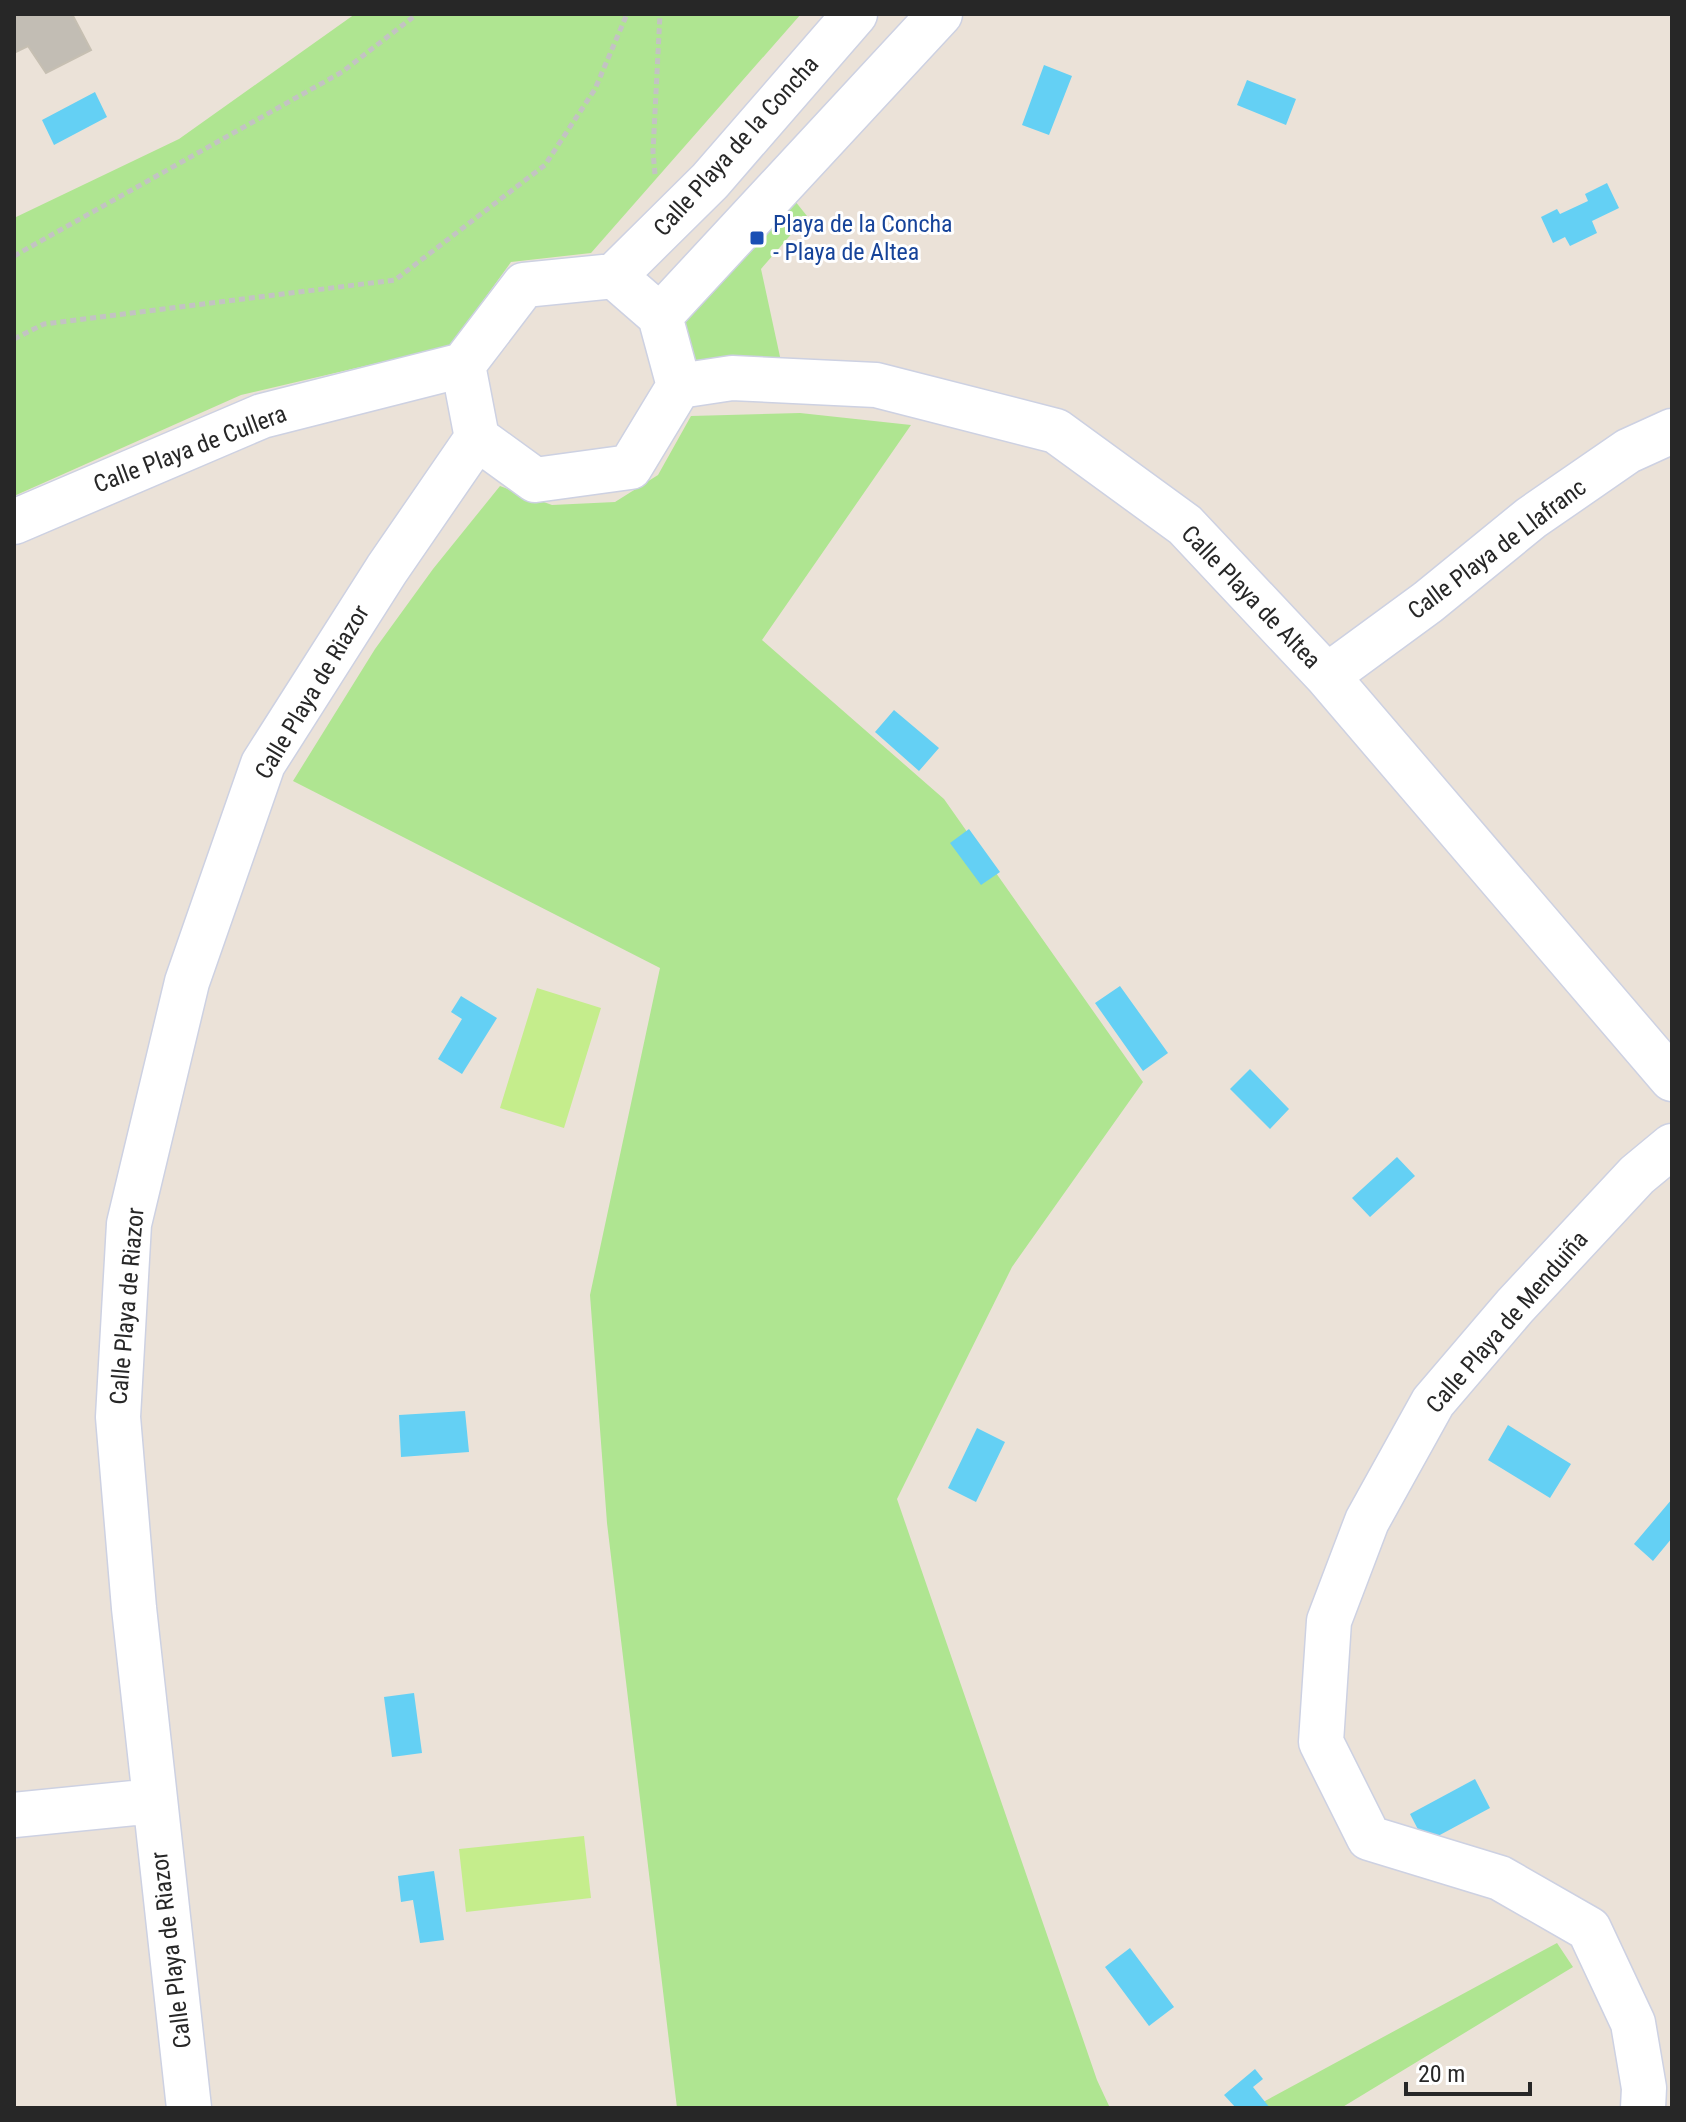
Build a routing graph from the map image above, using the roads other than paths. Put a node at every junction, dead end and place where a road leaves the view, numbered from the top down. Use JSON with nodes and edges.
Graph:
{"nodes":[{"id":1,"x":855,"y":14,"type":"edge"},
{"id":2,"x":940,"y":14,"type":"edge"},
{"id":3,"x":614,"y":276,"type":"junction"},
{"id":4,"x":660,"y":316,"type":"junction"},
{"id":5,"x":463,"y":365,"type":"junction"},
{"id":6,"x":679,"y":386,"type":"junction"},
{"id":7,"x":1672,"y":431,"type":"edge"},
{"id":8,"x":477,"y":438,"type":"junction"},
{"id":9,"x":14,"y":522,"type":"edge"},
{"id":10,"x":1327,"y":676,"type":"junction"},
{"id":11,"x":1672,"y":1079,"type":"edge"},
{"id":12,"x":1672,"y":1146,"type":"edge"},
{"id":13,"x":154,"y":1801,"type":"junction"},
{"id":14,"x":14,"y":1815,"type":"edge"},
{"id":15,"x":189,"y":2108,"type":"edge"},
{"id":16,"x":1643,"y":2108,"type":"edge"}],
"edges":[{"from":1,"to":3,"type":"street","name":"Calle Playa de la Concha"},
{"from":2,"to":4,"type":"street"},
{"from":3,"to":4,"type":"street"},
{"from":3,"to":5,"type":"street"},
{"from":4,"to":6,"type":"street"},
{"from":5,"to":8,"type":"street"},
{"from":5,"to":9,"type":"street","name":"Calle Playa de Cullera"},
{"from":6,"to":8,"type":"street"},
{"from":6,"to":10,"type":"street","name":"Calle Playa de Altea"},
{"from":7,"to":10,"type":"street","name":"Calle Playa de Llafranc"},
{"from":8,"to":13,"type":"street","name":"Calle Playa de Riazor"},
{"from":10,"to":11,"type":"street","name":"Calle Playa de Altea"},
{"from":12,"to":16,"type":"street","name":"Calle Playa de Menduiña"},
{"from":13,"to":14,"type":"street"},
{"from":13,"to":15,"type":"street","name":"Calle Playa de Riazor"}]}
